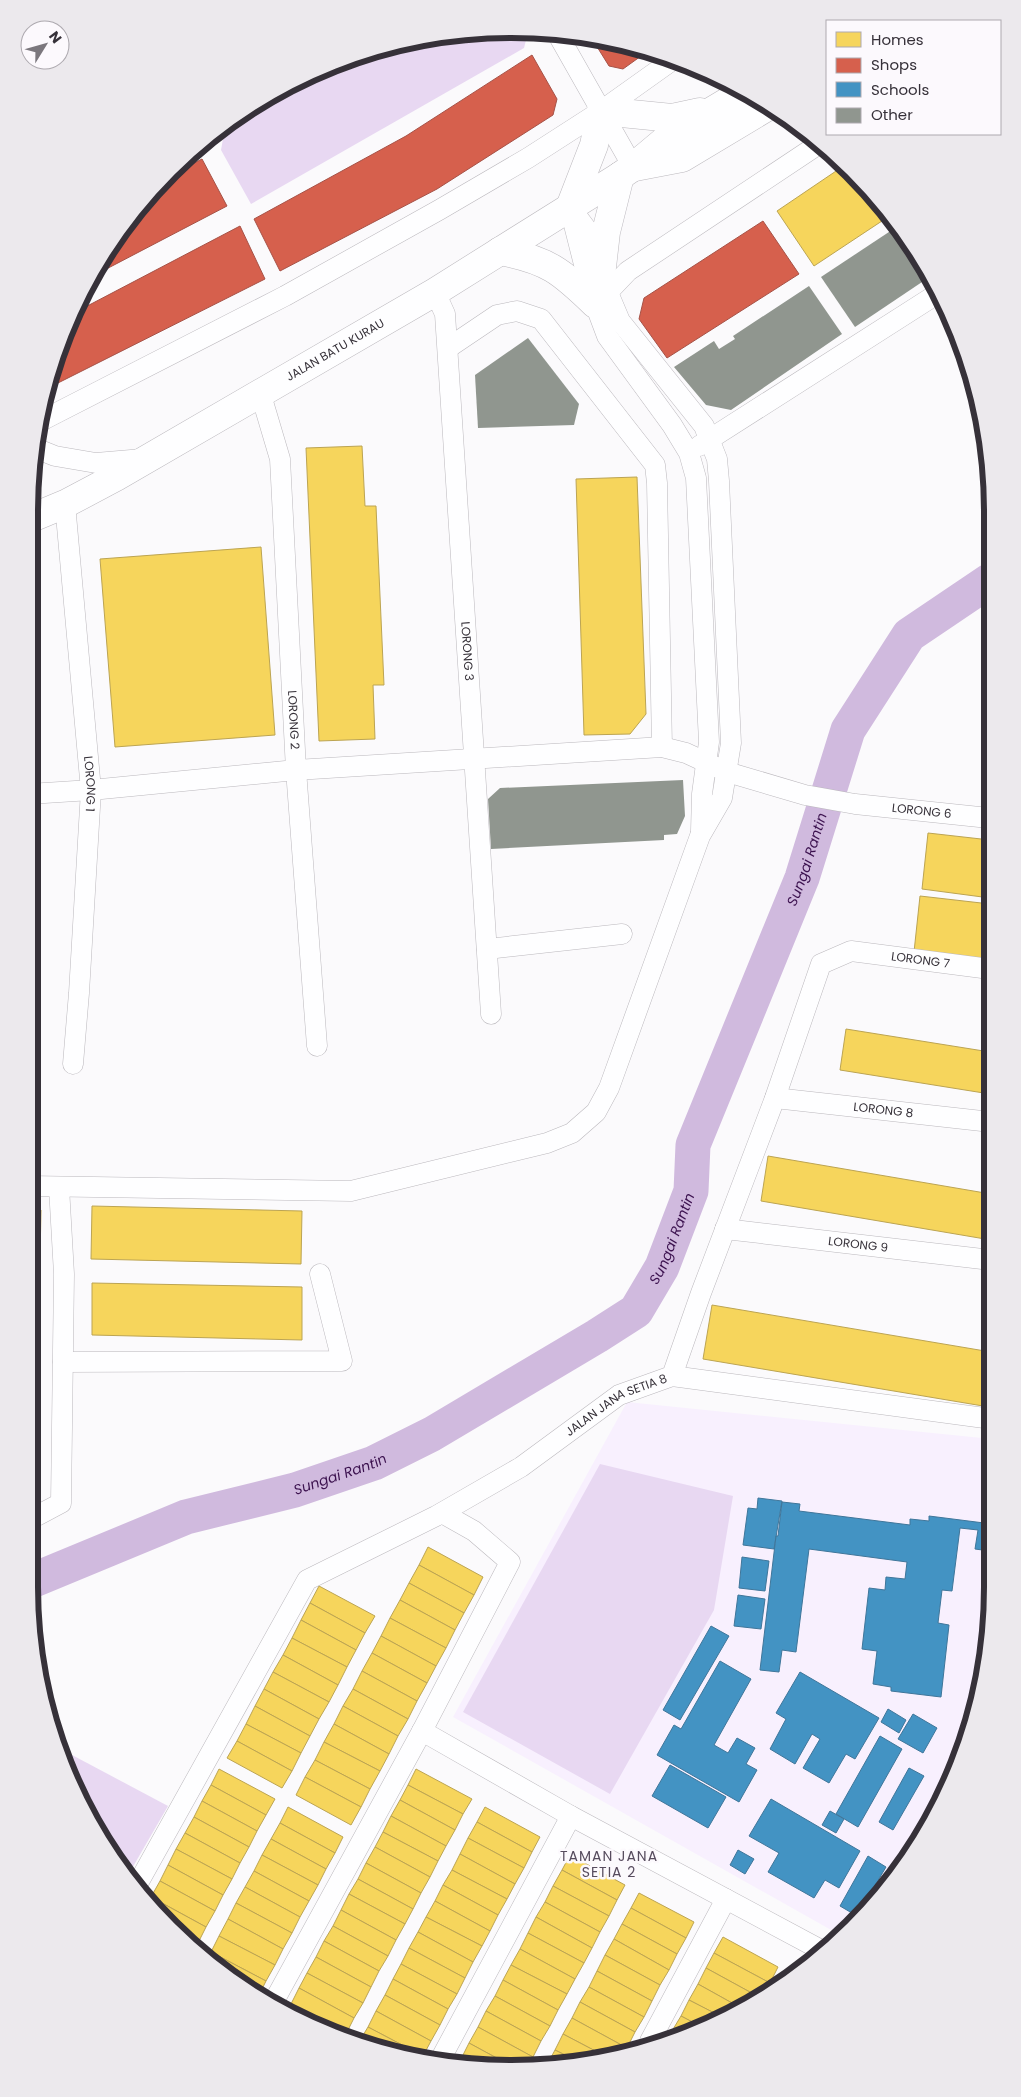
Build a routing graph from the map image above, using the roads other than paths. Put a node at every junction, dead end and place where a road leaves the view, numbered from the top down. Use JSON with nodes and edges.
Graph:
{"nodes":[{"id":1,"x":562,"y":41,"type":"edge"},
{"id":2,"x":667,"y":64,"type":"edge"},
{"id":3,"x":737,"y":96,"type":"edge"},
{"id":4,"x":716,"y":108,"type":"junction"},
{"id":5,"x":762,"y":110,"type":"edge"},
{"id":6,"x":601,"y":111,"type":"junction"},
{"id":7,"x":813,"y":148,"type":"edge"},
{"id":8,"x":627,"y":172,"type":"junction"},
{"id":9,"x":570,"y":207,"type":"junction"},
{"id":10,"x":500,"y":251,"type":"junction"},
{"id":11,"x":601,"y":291,"type":"junction"},
{"id":12,"x":435,"y":292,"type":"junction"},
{"id":13,"x":933,"y":297,"type":"edge"},
{"id":14,"x":448,"y":348,"type":"junction"},
{"id":15,"x":261,"y":395,"type":"junction"},
{"id":16,"x":47,"y":418,"type":"edge"},
{"id":17,"x":709,"y":440,"type":"junction"},
{"id":18,"x":42,"y":451,"type":"edge"},
{"id":19,"x":689,"y":453,"type":"junction"},
{"id":20,"x":148,"y":459,"type":"junction"},
{"id":21,"x":65,"y":504,"type":"junction"},
{"id":22,"x":38,"y":515,"type":"edge"},
{"id":23,"x":662,"y":747,"type":"junction"},
{"id":24,"x":475,"y":759,"type":"junction"},
{"id":25,"x":707,"y":763,"type":"junction"},
{"id":26,"x":296,"y":770,"type":"junction"},
{"id":27,"x":727,"y":772,"type":"junction"},
{"id":28,"x":91,"y":790,"type":"junction"},
{"id":29,"x":38,"y":793,"type":"edge"},
{"id":30,"x":984,"y":817,"type":"edge"},
{"id":31,"x":700,"y":836,"type":"junction"},
{"id":32,"x":622,"y":934,"type":"dead end"},
{"id":33,"x":487,"y":950,"type":"junction"},
{"id":34,"x":984,"y":968,"type":"edge"},
{"id":35,"x":491,"y":1014,"type":"dead end"},
{"id":36,"x":318,"y":1046,"type":"dead end"},
{"id":37,"x":72,"y":1064,"type":"dead end"},
{"id":38,"x":775,"y":1098,"type":"junction"},
{"id":39,"x":984,"y":1121,"type":"edge"},
{"id":40,"x":38,"y":1186,"type":"edge"},
{"id":41,"x":59,"y":1187,"type":"junction"},
{"id":42,"x":725,"y":1228,"type":"junction"},
{"id":43,"x":984,"y":1259,"type":"edge"},
{"id":44,"x":320,"y":1274,"type":"dead end"},
{"id":45,"x":62,"y":1362,"type":"junction"},
{"id":46,"x":672,"y":1376,"type":"junction"},
{"id":47,"x":984,"y":1418,"type":"edge"},
{"id":48,"x":442,"y":1513,"type":"junction"},
{"id":49,"x":38,"y":1516,"type":"edge"},
{"id":50,"x":422,"y":1731,"type":"junction"},
{"id":51,"x":571,"y":1816,"type":"junction"},
{"id":52,"x":140,"y":1880,"type":"edge"},
{"id":53,"x":726,"y":1899,"type":"junction"},
{"id":54,"x":816,"y":1947,"type":"edge"},
{"id":55,"x":276,"y":1997,"type":"edge"},
{"id":56,"x":652,"y":2037,"type":"edge"},
{"id":57,"x":443,"y":2054,"type":"edge"}],
"edges":[{"from":1,"to":6,"type":"street"},
{"from":2,"to":6,"type":"street"},
{"from":3,"to":4,"type":"main road","name":"JALAN BATU KURAU"},
{"from":4,"to":6,"type":"main road"},
{"from":4,"to":8,"type":"main road","name":"JALAN BATU KURAU"},
{"from":5,"to":8,"type":"main road","name":"JALAN BATU KURAU"},
{"from":6,"to":8,"type":"street"},
{"from":6,"to":9,"type":"main road"},
{"from":6,"to":16,"type":"street"},
{"from":7,"to":11,"type":"street"},
{"from":8,"to":9,"type":"main road","name":"JALAN BATU KURAU"},
{"from":8,"to":11,"type":"main road"},
{"from":9,"to":10,"type":"main road","name":"JALAN BATU KURAU"},
{"from":9,"to":11,"type":"street"},
{"from":9,"to":11,"type":"street"},
{"from":10,"to":11,"type":"main road"},
{"from":10,"to":12,"type":"main road","name":"JALAN BATU KURAU"},
{"from":11,"to":17,"type":"street"},
{"from":11,"to":19,"type":"street"},
{"from":12,"to":14,"type":"street","name":"LORONG 3"},
{"from":12,"to":15,"type":"main road","name":"JALAN BATU KURAU"},
{"from":13,"to":17,"type":"street"},
{"from":14,"to":23,"type":"street"},
{"from":14,"to":24,"type":"street","name":"LORONG 3"},
{"from":15,"to":20,"type":"main road","name":"JALAN BATU KURAU"},
{"from":15,"to":26,"type":"street","name":"LORONG 2"},
{"from":17,"to":19,"type":"street"},
{"from":17,"to":27,"type":"street"},
{"from":18,"to":20,"type":"street"},
{"from":19,"to":25,"type":"street"},
{"from":20,"to":21,"type":"main road","name":"JALAN BATU KURAU"},
{"from":21,"to":22,"type":"main road","name":"JALAN BATU KURAU"},
{"from":21,"to":28,"type":"street","name":"LORONG 1"},
{"from":23,"to":24,"type":"street","name":"LORONG 6"},
{"from":23,"to":25,"type":"street","name":"LORONG 6"},
{"from":24,"to":26,"type":"street","name":"LORONG 6"},
{"from":24,"to":33,"type":"street","name":"LORONG 3"},
{"from":25,"to":27,"type":"street","name":"LORONG 6"},
{"from":25,"to":31,"type":"street"},
{"from":26,"to":28,"type":"street","name":"LORONG 6"},
{"from":26,"to":36,"type":"street","name":"LORONG 2"},
{"from":27,"to":30,"type":"street","name":"LORONG 6"},
{"from":27,"to":31,"type":"street"},
{"from":28,"to":29,"type":"street","name":"LORONG 6"},
{"from":28,"to":37,"type":"street","name":"LORONG 1"},
{"from":31,"to":41,"type":"street"},
{"from":32,"to":33,"type":"street"},
{"from":33,"to":35,"type":"street","name":"LORONG 3"},
{"from":34,"to":38,"type":"street","name":"LORONG 7"},
{"from":38,"to":39,"type":"street","name":"LORONG 8"},
{"from":38,"to":42,"type":"street"},
{"from":40,"to":41,"type":"street"},
{"from":41,"to":45,"type":"street"},
{"from":42,"to":43,"type":"street","name":"LORONG 9"},
{"from":42,"to":46,"type":"street"},
{"from":44,"to":45,"type":"street"},
{"from":45,"to":49,"type":"street"},
{"from":46,"to":47,"type":"street","name":"JALAN JANA SETIA 8"},
{"from":46,"to":48,"type":"street","name":"JALAN JANA SETIA 8"},
{"from":48,"to":50,"type":"street"},
{"from":48,"to":52,"type":"street","name":"JALAN JANA SETIA 8"},
{"from":50,"to":51,"type":"street"},
{"from":50,"to":55,"type":"street"},
{"from":51,"to":53,"type":"street"},
{"from":51,"to":57,"type":"street"},
{"from":53,"to":54,"type":"street"},
{"from":53,"to":56,"type":"street"}]}
